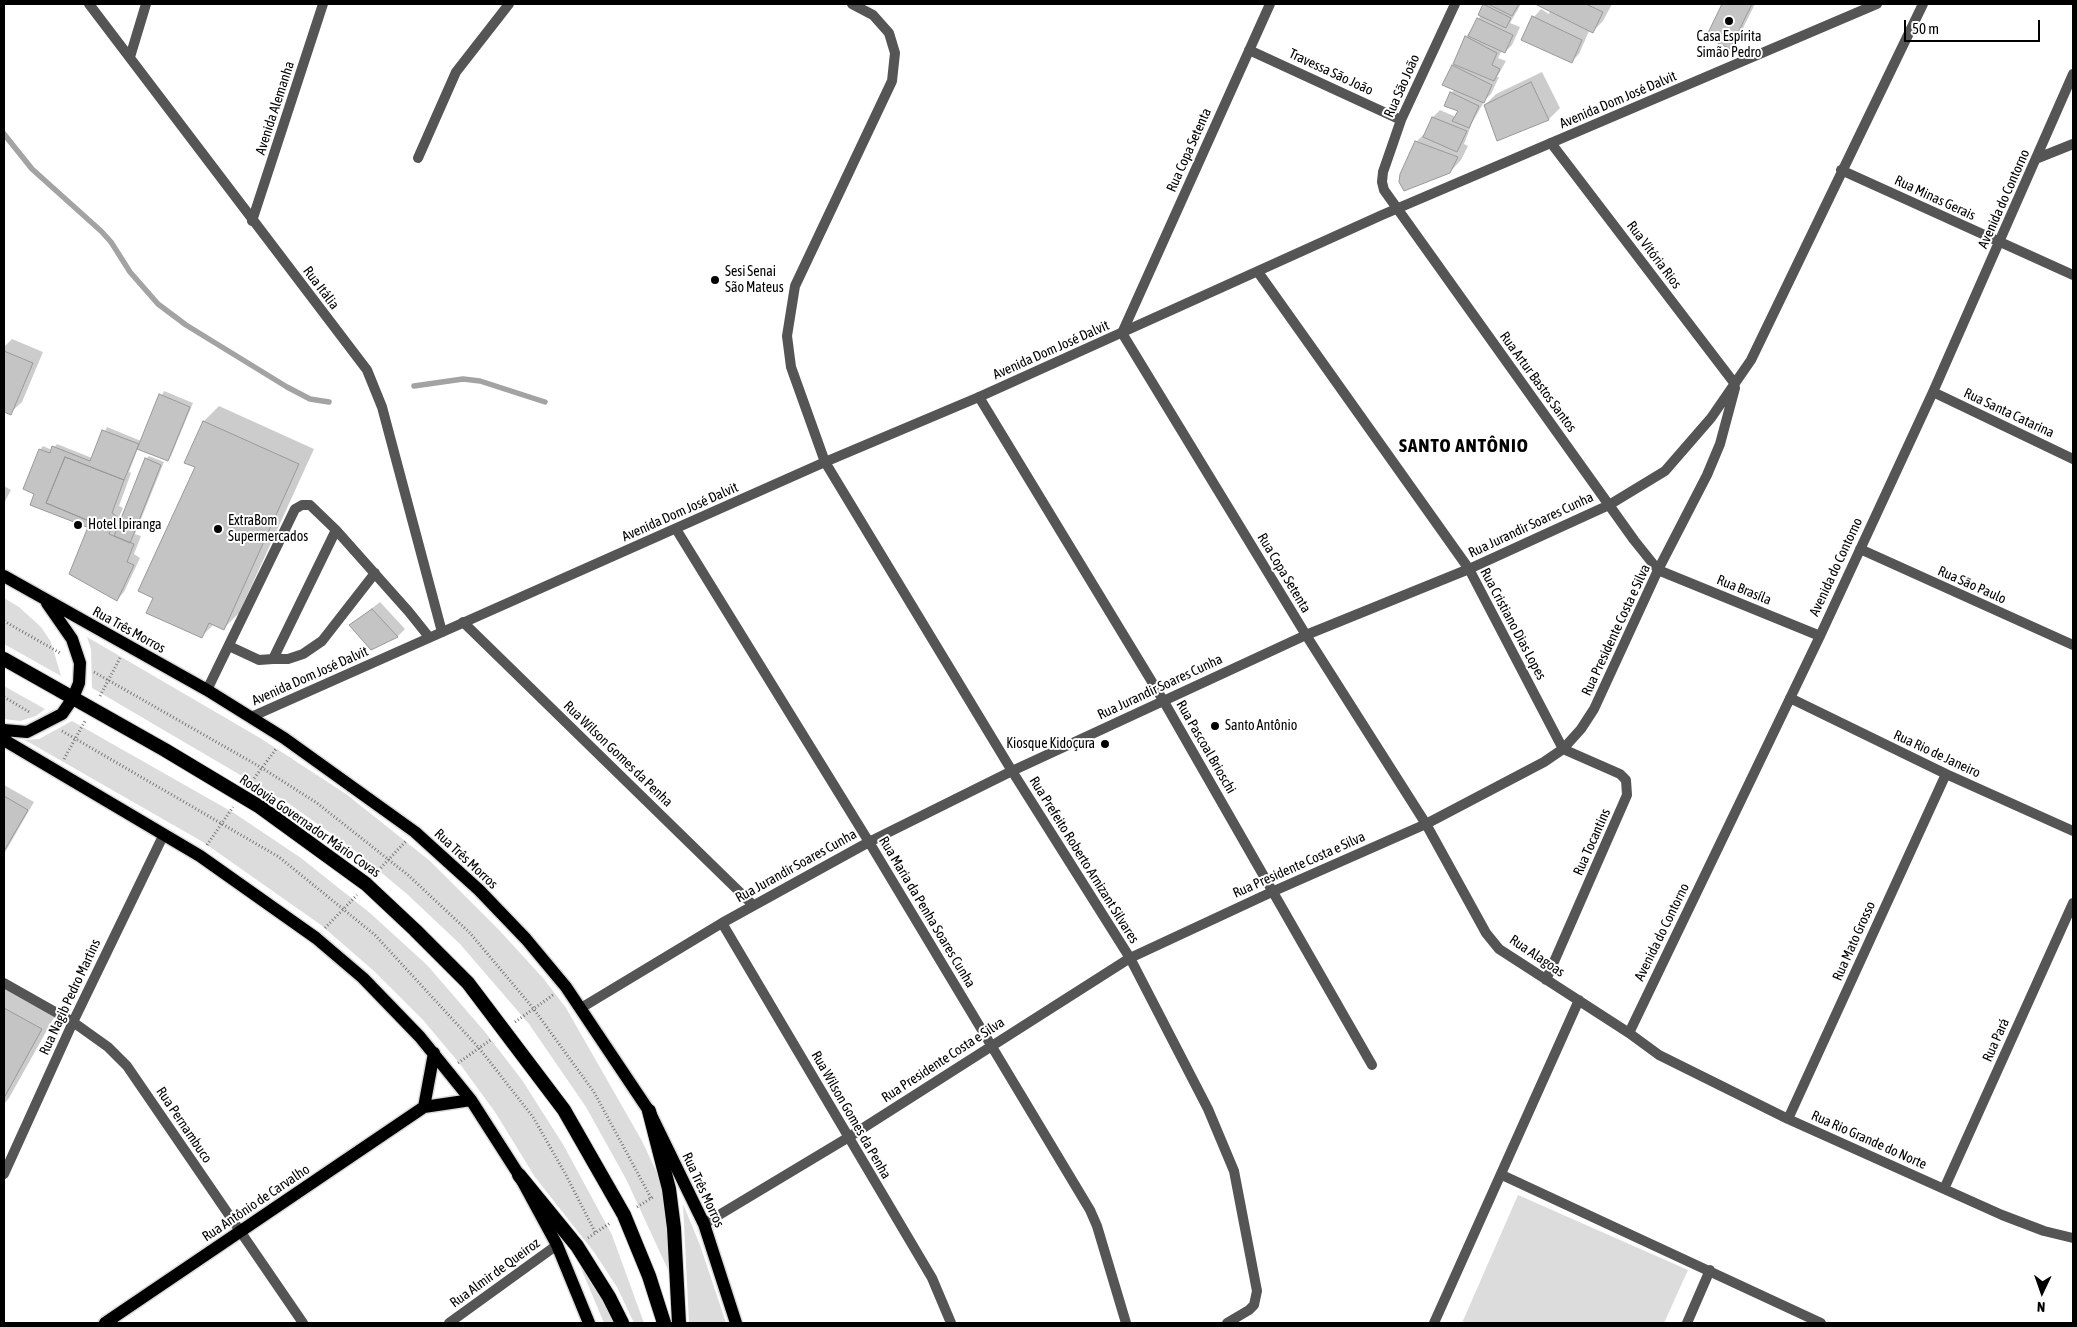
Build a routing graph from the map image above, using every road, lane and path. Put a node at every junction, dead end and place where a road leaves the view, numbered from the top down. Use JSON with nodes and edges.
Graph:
{"nodes":[{"id":1,"x":89,"y":4,"type":"edge"},
{"id":2,"x":146,"y":4,"type":"edge"},
{"id":3,"x":324,"y":4,"type":"edge"},
{"id":4,"x":509,"y":4,"type":"edge"},
{"id":5,"x":852,"y":4,"type":"edge"},
{"id":6,"x":1270,"y":4,"type":"edge"},
{"id":7,"x":1455,"y":4,"type":"edge"},
{"id":8,"x":1877,"y":4,"type":"edge"},
{"id":9,"x":1923,"y":4,"type":"edge"},
{"id":10,"x":1249,"y":50,"type":"junction"},
{"id":11,"x":130,"y":57,"type":"junction"},
{"id":12,"x":2073,"y":74,"type":"edge"},
{"id":13,"x":1401,"y":120,"type":"junction"},
{"id":14,"x":1551,"y":143,"type":"junction"},
{"id":15,"x":2073,"y":144,"type":"edge"},
{"id":16,"x":418,"y":158,"type":"dead end"},
{"id":17,"x":2038,"y":158,"type":"junction"},
{"id":18,"x":1841,"y":170,"type":"junction"},
{"id":19,"x":1398,"y":209,"type":"junction"},
{"id":20,"x":252,"y":221,"type":"junction"},
{"id":21,"x":2000,"y":242,"type":"junction"},
{"id":22,"x":1258,"y":272,"type":"junction"},
{"id":23,"x":2073,"y":275,"type":"edge"},
{"id":24,"x":1134,"y":308,"type":"joint"},
{"id":25,"x":1122,"y":333,"type":"junction"},
{"id":26,"x":1735,"y":384,"type":"junction"},
{"id":27,"x":1933,"y":392,"type":"junction"},
{"id":28,"x":980,"y":397,"type":"junction"},
{"id":29,"x":2073,"y":459,"type":"edge"},
{"id":30,"x":825,"y":462,"type":"junction"},
{"id":31,"x":1609,"y":505,"type":"junction"},
{"id":32,"x":676,"y":529,"type":"junction"},
{"id":33,"x":336,"y":530,"type":"junction"},
{"id":34,"x":1860,"y":549,"type":"junction"},
{"id":35,"x":1468,"y":569,"type":"junction"},
{"id":36,"x":1658,"y":570,"type":"junction"},
{"id":37,"x":375,"y":573,"type":"junction"},
{"id":38,"x":4,"y":576,"type":"edge"},
{"id":39,"x":45,"y":599,"type":"junction"},
{"id":40,"x":464,"y":622,"type":"junction"},
{"id":41,"x":442,"y":632,"type":"junction"},
{"id":42,"x":1306,"y":635,"type":"junction"},
{"id":43,"x":1820,"y":636,"type":"junction"},
{"id":44,"x":429,"y":637,"type":"junction"},
{"id":45,"x":2073,"y":645,"type":"edge"},
{"id":46,"x":229,"y":646,"type":"junction"},
{"id":47,"x":4,"y":659,"type":"edge"},
{"id":48,"x":272,"y":659,"type":"junction"},
{"id":49,"x":207,"y":690,"type":"junction"},
{"id":50,"x":73,"y":698,"type":"junction"},
{"id":51,"x":1790,"y":698,"type":"junction"},
{"id":52,"x":1164,"y":700,"type":"junction"},
{"id":53,"x":251,"y":717,"type":"junction"},
{"id":54,"x":4,"y":730,"type":"edge"},
{"id":55,"x":4,"y":740,"type":"edge"},
{"id":56,"x":1562,"y":749,"type":"junction"},
{"id":57,"x":1012,"y":771,"type":"junction"},
{"id":58,"x":1946,"y":774,"type":"junction"},
{"id":59,"x":1426,"y":824,"type":"junction"},
{"id":60,"x":2073,"y":831,"type":"edge"},
{"id":61,"x":164,"y":834,"type":"junction"},
{"id":62,"x":869,"y":842,"type":"junction"},
{"id":63,"x":1274,"y":891,"type":"junction"},
{"id":64,"x":2073,"y":902,"type":"edge"},
{"id":65,"x":753,"y":905,"type":"junction"},
{"id":66,"x":722,"y":923,"type":"junction"},
{"id":67,"x":1130,"y":958,"type":"junction"},
{"id":68,"x":1546,"y":980,"type":"junction"},
{"id":69,"x":4,"y":983,"type":"edge"},
{"id":70,"x":1579,"y":1000,"type":"junction"},
{"id":71,"x":581,"y":1008,"type":"junction"},
{"id":72,"x":73,"y":1022,"type":"junction"},
{"id":73,"x":1629,"y":1033,"type":"junction"},
{"id":74,"x":990,"y":1045,"type":"junction"},
{"id":75,"x":434,"y":1053,"type":"junction"},
{"id":76,"x":1372,"y":1065,"type":"dead end"},
{"id":77,"x":471,"y":1100,"type":"junction"},
{"id":78,"x":424,"y":1108,"type":"junction"},
{"id":79,"x":649,"y":1111,"type":"junction"},
{"id":80,"x":1788,"y":1119,"type":"junction"},
{"id":81,"x":849,"y":1137,"type":"junction"},
{"id":82,"x":4,"y":1174,"type":"edge"},
{"id":83,"x":519,"y":1175,"type":"junction"},
{"id":84,"x":1502,"y":1175,"type":"junction"},
{"id":85,"x":1944,"y":1189,"type":"junction"},
{"id":86,"x":704,"y":1224,"type":"junction"},
{"id":87,"x":241,"y":1232,"type":"junction"},
{"id":88,"x":2073,"y":1238,"type":"edge"},
{"id":89,"x":557,"y":1245,"type":"junction"},
{"id":90,"x":1710,"y":1270,"type":"junction"},
{"id":91,"x":105,"y":1323,"type":"edge"},
{"id":92,"x":303,"y":1323,"type":"edge"},
{"id":93,"x":449,"y":1323,"type":"edge"},
{"id":94,"x":589,"y":1323,"type":"edge"},
{"id":95,"x":622,"y":1323,"type":"edge"},
{"id":96,"x":664,"y":1323,"type":"edge"},
{"id":97,"x":678,"y":1323,"type":"edge"},
{"id":98,"x":736,"y":1323,"type":"edge"},
{"id":99,"x":952,"y":1323,"type":"edge"},
{"id":100,"x":1126,"y":1323,"type":"edge"},
{"id":101,"x":1227,"y":1323,"type":"edge"},
{"id":102,"x":1434,"y":1323,"type":"edge"},
{"id":103,"x":1687,"y":1323,"type":"edge"},
{"id":104,"x":1821,"y":1323,"type":"edge"}],
"edges":[{"from":1,"to":11,"type":"street","name":"Rua Itália"},
{"from":2,"to":11,"type":"street"},
{"from":3,"to":20,"type":"street","name":"Avenida Alemanha"},
{"from":4,"to":16,"type":"street"},
{"from":5,"to":30,"type":"street","name":"Rua Prefeito Roberto Arnizant Silvares"},
{"from":6,"to":10,"type":"street","name":"Rua Copa Setenta"},
{"from":7,"to":13,"type":"street","name":"Rua São João"},
{"from":8,"to":14,"type":"street","name":"Avenida Dom José Dalvit"},
{"from":9,"to":18,"type":"street","name":"Rua Jurandir Soares Cunha"},
{"from":10,"to":13,"type":"street","name":"Travessa São João"},
{"from":10,"to":24,"type":"street","name":"Rua Copa Setenta"},
{"from":11,"to":20,"type":"street","name":"Rua Itália"},
{"from":12,"to":17,"type":"street","name":"Avenida do Contorno"},
{"from":13,"to":19,"type":"street","name":"Rua São João"},
{"from":14,"to":19,"type":"street","name":"Avenida Dom José Dalvit"},
{"from":14,"to":26,"type":"street","name":"Rua Vitória Rios"},
{"from":15,"to":17,"type":"street"},
{"from":17,"to":21,"type":"street","name":"Avenida do Contorno"},
{"from":18,"to":21,"type":"street","name":"Rua Minas Gerais"},
{"from":18,"to":26,"type":"street","name":"Rua Jurandir Soares Cunha"},
{"from":19,"to":22,"type":"street","name":"Avenida Dom José Dalvit"},
{"from":19,"to":31,"type":"street","name":"Rua Artur Bastos Santos"},
{"from":20,"to":41,"type":"street","name":"Rua Itália"},
{"from":21,"to":23,"type":"street","name":"Rua Minas Gerais"},
{"from":21,"to":27,"type":"street","name":"Avenida do Contorno"},
{"from":22,"to":25,"type":"street","name":"Avenida Dom José Dalvit"},
{"from":22,"to":35,"type":"street","name":"Rua Cristiano Dias Lopes"},
{"from":24,"to":25,"type":"street","name":"Avenida Dom José Dalvit"},
{"from":25,"to":28,"type":"street","name":"Avenida Dom José Dalvit"},
{"from":25,"to":42,"type":"street","name":"Rua Copa Setenta"},
{"from":26,"to":31,"type":"street","name":"Rua Jurandir Soares Cunha"},
{"from":26,"to":36,"type":"street","name":"Rua Presidente Costa e Silva"},
{"from":27,"to":29,"type":"street","name":"Rua Santa Catarina"},
{"from":27,"to":34,"type":"street","name":"Avenida do Contorno"},
{"from":28,"to":30,"type":"street","name":"Avenida Dom José Dalvit"},
{"from":28,"to":52,"type":"street","name":"Rua Pascoal Brioschi"},
{"from":30,"to":32,"type":"street","name":"Avenida Dom José Dalvit"},
{"from":30,"to":57,"type":"street","name":"Rua Prefeito Roberto Arnizant Silvares"},
{"from":31,"to":35,"type":"street","name":"Rua Jurandir Soares Cunha"},
{"from":31,"to":36,"type":"street","name":"Rua Artur Bastos Santos"},
{"from":32,"to":40,"type":"street","name":"Avenida Dom José Dalvit"},
{"from":32,"to":62,"type":"street","name":"Rua Maria da Penha Soares Cunha"},
{"from":33,"to":37,"type":"street"},
{"from":33,"to":46,"type":"street"},
{"from":33,"to":48,"type":"street"},
{"from":34,"to":43,"type":"street","name":"Avenida do Contorno"},
{"from":34,"to":45,"type":"street","name":"Rua São Paulo"},
{"from":35,"to":42,"type":"street","name":"Rua Jurandir Soares Cunha"},
{"from":35,"to":56,"type":"street","name":"Rua Cristiano Dias Lopes"},
{"from":36,"to":43,"type":"street","name":"Rua Brasíla"},
{"from":36,"to":56,"type":"street","name":"Rua Presidente Costa e Silva"},
{"from":37,"to":44,"type":"street"},
{"from":37,"to":48,"type":"street"},
{"from":38,"to":39,"type":"main road","name":"Rua Três Morros"},
{"from":39,"to":49,"type":"main road","name":"Rua Três Morros"},
{"from":39,"to":50,"type":"main road"},
{"from":40,"to":41,"type":"street","name":"Avenida Dom José Dalvit"},
{"from":40,"to":65,"type":"street","name":"Rua Wilson Gomes da Penha"},
{"from":41,"to":44,"type":"street","name":"Avenida Dom José Dalvit"},
{"from":42,"to":52,"type":"street","name":"Rua Jurandir Soares Cunha"},
{"from":42,"to":59,"type":"street","name":"Rua Copa Setenta"},
{"from":43,"to":51,"type":"street","name":"Avenida do Contorno"},
{"from":44,"to":53,"type":"street","name":"Avenida Dom José Dalvit"},
{"from":46,"to":48,"type":"street"},
{"from":46,"to":49,"type":"street"},
{"from":47,"to":50,"type":"highway","name":"Rodovia Governador Mário Covas"},
{"from":49,"to":53,"type":"main road","name":"Rua Três Morros"},
{"from":50,"to":54,"type":"main road"},
{"from":50,"to":96,"type":"highway","name":"Rodovia Governador Mário Covas"},
{"from":51,"to":58,"type":"street","name":"Rua Rio de Janeiro"},
{"from":51,"to":73,"type":"street","name":"Avenida do Contorno"},
{"from":52,"to":57,"type":"street","name":"Rua Jurandir Soares Cunha"},
{"from":52,"to":63,"type":"street","name":"Rua Pascoal Brioschi"},
{"from":53,"to":71,"type":"main road","name":"Rua Três Morros"},
{"from":55,"to":61,"type":"main road"},
{"from":56,"to":59,"type":"street","name":"Rua Presidente Costa e Silva"},
{"from":56,"to":68,"type":"street","name":"Rua Tocantins"},
{"from":57,"to":62,"type":"street","name":"Rua Jurandir Soares Cunha"},
{"from":57,"to":67,"type":"street","name":"Rua Prefeito Roberto Arnizant Silvares"},
{"from":58,"to":60,"type":"street","name":"Rua Rio de Janeiro"},
{"from":58,"to":80,"type":"street","name":"Rua Mato Grosso"},
{"from":59,"to":63,"type":"street","name":"Rua Presidente Costa e Silva"},
{"from":59,"to":68,"type":"street","name":"Rua Alagoas"},
{"from":61,"to":72,"type":"street","name":"Rua Nagib Pedro Martins"},
{"from":61,"to":75,"type":"main road"},
{"from":62,"to":65,"type":"street","name":"Rua Jurandir Soares Cunha"},
{"from":62,"to":74,"type":"street","name":"Rua Maria da Penha Soares Cunha"},
{"from":63,"to":67,"type":"street","name":"Rua Presidente Costa e Silva"},
{"from":63,"to":76,"type":"street","name":"Rua Pascoal Brioschi"},
{"from":64,"to":85,"type":"street","name":"Rua Pará"},
{"from":65,"to":66,"type":"street","name":"Rua Jurandir Soares Cunha"},
{"from":66,"to":71,"type":"street","name":"Rua Jurandir Soares Cunha"},
{"from":66,"to":81,"type":"street","name":"Rua Wilson Gomes da Penha"},
{"from":67,"to":74,"type":"street","name":"Rua Presidente Costa e Silva"},
{"from":67,"to":101,"type":"street","name":"Rua Prefeito Roberto Arnizant Silvares"},
{"from":68,"to":70,"type":"street","name":"Rua Alagoas"},
{"from":69,"to":72,"type":"street","name":"Rua Pernambuco"},
{"from":70,"to":73,"type":"street","name":"Rua Alagoas"},
{"from":70,"to":84,"type":"street"},
{"from":71,"to":79,"type":"main road","name":"Rua Três Morros"},
{"from":72,"to":82,"type":"street","name":"Rua Nagib Pedro Martins"},
{"from":72,"to":87,"type":"street","name":"Rua Pernambuco"},
{"from":73,"to":80,"type":"street","name":"Rua Rio Grande do Norte"},
{"from":74,"to":81,"type":"street","name":"Rua Presidente Costa e Silva"},
{"from":74,"to":100,"type":"street","name":"Rua Maria da Penha Soares Cunha"},
{"from":75,"to":77,"type":"main road"},
{"from":75,"to":78,"type":"main road"},
{"from":77,"to":78,"type":"main road","name":"Rua Antônio de Carvalho"},
{"from":77,"to":83,"type":"main road"},
{"from":78,"to":87,"type":"main road","name":"Rua Antônio de Carvalho"},
{"from":79,"to":86,"type":"main road","name":"Rua Três Morros"},
{"from":79,"to":97,"type":"highway"},
{"from":80,"to":85,"type":"street","name":"Rua Rio Grande do Norte"},
{"from":81,"to":86,"type":"street","name":"Rua Presidente Costa e Silva"},
{"from":81,"to":99,"type":"street","name":"Rua Wilson Gomes da Penha"},
{"from":83,"to":89,"type":"main road"},
{"from":83,"to":95,"type":"highway"},
{"from":84,"to":90,"type":"street"},
{"from":84,"to":102,"type":"street"},
{"from":85,"to":88,"type":"street","name":"Rua Rio Grande do Norte"},
{"from":86,"to":98,"type":"main road","name":"Rua Três Morros"},
{"from":87,"to":91,"type":"main road","name":"Rua Antônio de Carvalho"},
{"from":87,"to":92,"type":"street","name":"Rua Pernambuco"},
{"from":89,"to":93,"type":"street","name":"Rua Almir de Queiroz"},
{"from":89,"to":94,"type":"main road"},
{"from":90,"to":103,"type":"street"},
{"from":90,"to":104,"type":"street"}]}
